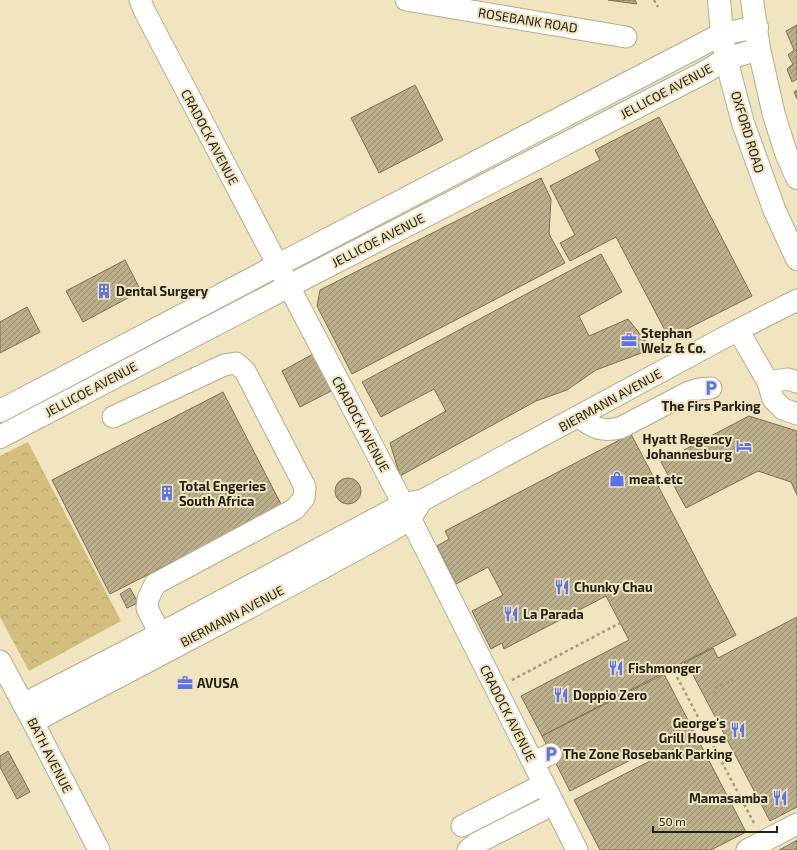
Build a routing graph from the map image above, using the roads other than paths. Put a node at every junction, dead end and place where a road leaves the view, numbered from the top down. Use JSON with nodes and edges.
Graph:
{"nodes":[{"id":1,"x":140,"y":0,"type":"edge"},
{"id":2,"x":406,"y":0,"type":"edge"},
{"id":3,"x":719,"y":0,"type":"edge"},
{"id":4,"x":752,"y":0,"type":"edge"},
{"id":5,"x":757,"y":27,"type":"junction"},
{"id":6,"x":722,"y":34,"type":"junction"},
{"id":7,"x":626,"y":37,"type":"dead end"},
{"id":8,"x":759,"y":50,"type":"junction"},
{"id":9,"x":726,"y":59,"type":"junction"},
{"id":10,"x":797,"y":178,"type":"edge"},
{"id":11,"x":797,"y":259,"type":"edge"},
{"id":12,"x":278,"y":265,"type":"junction"},
{"id":13,"x":289,"y":286,"type":"junction"},
{"id":14,"x":797,"y":300,"type":"edge"},
{"id":15,"x":738,"y":330,"type":"junction"},
{"id":16,"x":768,"y":382,"type":"junction"},
{"id":17,"x":797,"y":382,"type":"edge"},
{"id":18,"x":711,"y":388,"type":"dead end"},
{"id":19,"x":0,"y":411,"type":"edge"},
{"id":20,"x":797,"y":414,"type":"edge"},
{"id":21,"x":113,"y":417,"type":"dead end"},
{"id":22,"x":579,"y":417,"type":"junction"},
{"id":23,"x":0,"y":437,"type":"edge"},
{"id":24,"x":406,"y":512,"type":"junction"},
{"id":25,"x":163,"y":642,"type":"junction"},
{"id":26,"x":0,"y":661,"type":"edge"},
{"id":27,"x":28,"y":713,"type":"junction"},
{"id":28,"x":544,"y":784,"type":"junction"},
{"id":29,"x":554,"y":804,"type":"junction"},
{"id":30,"x":797,"y":824,"type":"edge"},
{"id":31,"x":462,"y":826,"type":"dead end"},
{"id":32,"x":755,"y":846,"type":"edge"},
{"id":33,"x":99,"y":850,"type":"edge"},
{"id":34,"x":468,"y":850,"type":"edge"},
{"id":35,"x":577,"y":850,"type":"edge"}],
"edges":[{"from":1,"to":12,"type":"street","name":"CRADOCK AVENUE"},
{"from":2,"to":7,"type":"street","name":"ROSEBANK ROAD"},
{"from":3,"to":6,"type":"main road","name":"OXFORD ROAD"},
{"from":4,"to":5,"type":"main road"},
{"from":5,"to":6,"type":"main road","name":"JELLICOE AVENUE"},
{"from":5,"to":8,"type":"main road"},
{"from":6,"to":9,"type":"main road","name":"OXFORD ROAD"},
{"from":6,"to":12,"type":"main road","name":"JELLICOE AVENUE"},
{"from":8,"to":9,"type":"main road","name":"JELLICOE AVENUE"},
{"from":8,"to":10,"type":"main road"},
{"from":9,"to":11,"type":"main road","name":"OXFORD ROAD"},
{"from":9,"to":13,"type":"main road","name":"JELLICOE AVENUE"},
{"from":12,"to":13,"type":"street","name":"CRADOCK AVENUE"},
{"from":12,"to":19,"type":"main road","name":"JELLICOE AVENUE"},
{"from":13,"to":23,"type":"main road","name":"JELLICOE AVENUE"},
{"from":13,"to":24,"type":"street","name":"CRADOCK AVENUE"},
{"from":14,"to":15,"type":"street","name":"BIERMANN AVENUE"},
{"from":15,"to":16,"type":"street"},
{"from":15,"to":22,"type":"street","name":"BIERMANN AVENUE"},
{"from":16,"to":17,"type":"street"},
{"from":16,"to":20,"type":"street"},
{"from":18,"to":22,"type":"street"},
{"from":21,"to":25,"type":"street"},
{"from":22,"to":24,"type":"street","name":"BIERMANN AVENUE"},
{"from":24,"to":25,"type":"street","name":"BIERMANN AVENUE"},
{"from":24,"to":28,"type":"street","name":"CRADOCK AVENUE"},
{"from":25,"to":27,"type":"street","name":"BIERMANN AVENUE"},
{"from":26,"to":27,"type":"street","name":"BATH AVENUE"},
{"from":27,"to":33,"type":"street","name":"BATH AVENUE"},
{"from":28,"to":29,"type":"street","name":"CRADOCK AVENUE"},
{"from":28,"to":31,"type":"street"},
{"from":29,"to":34,"type":"street"},
{"from":29,"to":35,"type":"street","name":"CRADOCK AVENUE"},
{"from":30,"to":32,"type":"street"}]}
